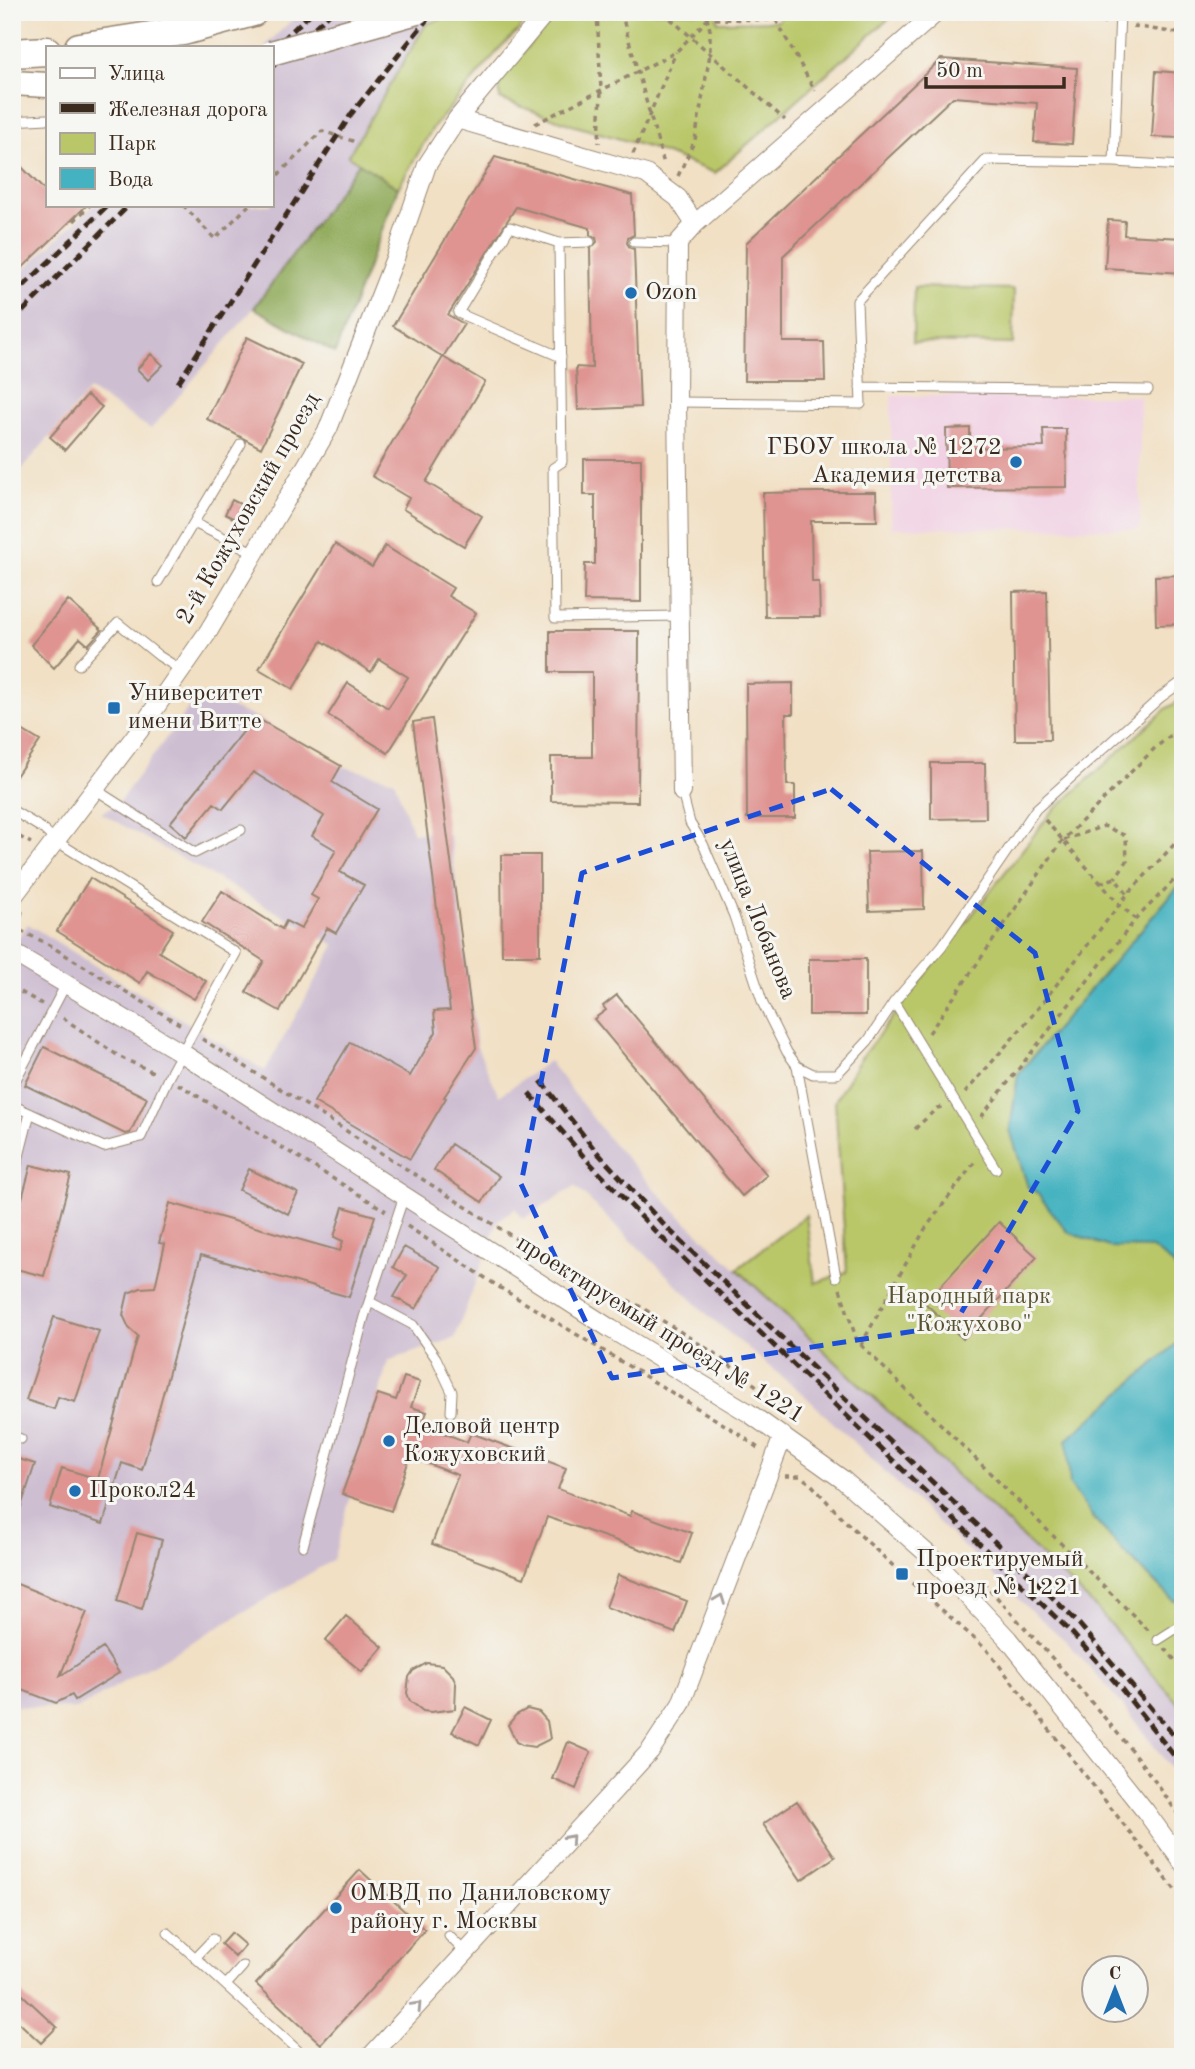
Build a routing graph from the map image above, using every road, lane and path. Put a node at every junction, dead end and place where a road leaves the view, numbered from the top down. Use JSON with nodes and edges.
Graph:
{"nodes":[{"id":1,"x":253,"y":12,"type":"edge"},
{"id":2,"x":417,"y":12,"type":"edge"},
{"id":3,"x":597,"y":12,"type":"edge"},
{"id":4,"x":621,"y":12,"type":"edge"},
{"id":5,"x":663,"y":12,"type":"edge"},
{"id":6,"x":706,"y":12,"type":"edge"},
{"id":7,"x":779,"y":12,"type":"edge"},
{"id":8,"x":937,"y":12,"type":"edge"},
{"id":9,"x":990,"y":12,"type":"edge"},
{"id":10,"x":1120,"y":12,"type":"edge"},
{"id":11,"x":544,"y":13,"type":"edge"},
{"id":12,"x":776,"y":20,"type":"junction"},
{"id":13,"x":706,"y":21,"type":"junction"},
{"id":14,"x":1119,"y":24,"type":"junction"},
{"id":15,"x":1183,"y":34,"type":"edge"},
{"id":16,"x":691,"y":37,"type":"junction"},
{"id":17,"x":86,"y":46,"type":"edge"},
{"id":18,"x":46,"y":51,"type":"edge"},
{"id":19,"x":273,"y":52,"type":"edge"},
{"id":20,"x":676,"y":52,"type":"junction"},
{"id":21,"x":12,"y":53,"type":"edge"},
{"id":22,"x":710,"y":54,"type":"junction"},
{"id":23,"x":638,"y":72,"type":"junction"},
{"id":24,"x":12,"y":83,"type":"edge"},
{"id":25,"x":46,"y":85,"type":"edge"},
{"id":26,"x":601,"y":90,"type":"junction"},
{"id":27,"x":815,"y":91,"type":"dead end"},
{"id":28,"x":650,"y":115,"type":"junction"},
{"id":29,"x":46,"y":119,"type":"edge"},
{"id":30,"x":457,"y":119,"type":"junction"},
{"id":31,"x":785,"y":120,"type":"dead end"},
{"id":32,"x":12,"y":121,"type":"edge"},
{"id":33,"x":526,"y":128,"type":"dead end"},
{"id":34,"x":356,"y":142,"type":"dead end"},
{"id":35,"x":599,"y":148,"type":"dead end"},
{"id":36,"x":632,"y":156,"type":"dead end"},
{"id":37,"x":1114,"y":162,"type":"junction"},
{"id":38,"x":1183,"y":166,"type":"edge"},
{"id":39,"x":665,"y":169,"type":"dead end"},
{"id":40,"x":678,"y":177,"type":"dead end"},
{"id":41,"x":273,"y":180,"type":"edge"},
{"id":42,"x":89,"y":206,"type":"edge"},
{"id":43,"x":184,"y":206,"type":"edge"},
{"id":44,"x":247,"y":206,"type":"edge"},
{"id":45,"x":74,"y":221,"type":"dead end"},
{"id":46,"x":695,"y":224,"type":"junction"},
{"id":47,"x":590,"y":242,"type":"dead end"},
{"id":48,"x":634,"y":242,"type":"dead end"},
{"id":49,"x":559,"y":243,"type":"junction"},
{"id":50,"x":678,"y":243,"type":"junction"},
{"id":51,"x":561,"y":357,"type":"junction"},
{"id":52,"x":860,"y":387,"type":"junction"},
{"id":53,"x":1148,"y":390,"type":"dead end"},
{"id":54,"x":677,"y":402,"type":"junction"},
{"id":55,"x":241,"y":444,"type":"dead end"},
{"id":56,"x":194,"y":523,"type":"junction"},
{"id":57,"x":255,"y":553,"type":"junction"},
{"id":58,"x":158,"y":582,"type":"dead end"},
{"id":59,"x":679,"y":616,"type":"junction"},
{"id":60,"x":79,"y":665,"type":"dead end"},
{"id":61,"x":183,"y":671,"type":"junction"},
{"id":62,"x":1183,"y":681,"type":"edge"},
{"id":63,"x":1183,"y":726,"type":"edge"},
{"id":64,"x":97,"y":788,"type":"junction"},
{"id":65,"x":682,"y":792,"type":"joint"},
{"id":66,"x":12,"y":810,"type":"edge"},
{"id":67,"x":1048,"y":824,"type":"dead end"},
{"id":68,"x":241,"y":830,"type":"dead end"},
{"id":69,"x":1183,"y":835,"type":"edge"},
{"id":70,"x":12,"y":840,"type":"edge"},
{"id":71,"x":56,"y":841,"type":"junction"},
{"id":72,"x":1062,"y":841,"type":"junction"},
{"id":73,"x":33,"y":844,"type":"dead end"},
{"id":74,"x":1183,"y":872,"type":"edge"},
{"id":75,"x":1115,"y":878,"type":"junction"},
{"id":76,"x":1100,"y":883,"type":"junction"},
{"id":77,"x":1127,"y":895,"type":"junction"},
{"id":78,"x":20,"y":900,"type":"edge"},
{"id":79,"x":1119,"y":904,"type":"junction"},
{"id":80,"x":1136,"y":919,"type":"junction"},
{"id":81,"x":12,"y":952,"type":"edge"},
{"id":82,"x":66,"y":984,"type":"junction"},
{"id":83,"x":12,"y":987,"type":"edge"},
{"id":84,"x":894,"y":1002,"type":"junction"},
{"id":85,"x":52,"y":1010,"type":"junction"},
{"id":86,"x":192,"y":1032,"type":"junction"},
{"id":87,"x":920,"y":1046,"type":"junction"},
{"id":88,"x":182,"y":1053,"type":"junction"},
{"id":89,"x":797,"y":1066,"type":"junction"},
{"id":90,"x":168,"y":1078,"type":"junction"},
{"id":91,"x":12,"y":1087,"type":"edge"},
{"id":92,"x":962,"y":1096,"type":"dead end"},
{"id":93,"x":955,"y":1104,"type":"junction"},
{"id":94,"x":12,"y":1105,"type":"edge"},
{"id":95,"x":30,"y":1113,"type":"junction"},
{"id":96,"x":915,"y":1129,"type":"dead end"},
{"id":97,"x":971,"y":1130,"type":"junction"},
{"id":98,"x":983,"y":1148,"type":"junction"},
{"id":99,"x":996,"y":1169,"type":"dead end"},
{"id":100,"x":12,"y":1184,"type":"edge"},
{"id":101,"x":404,"y":1196,"type":"junction"},
{"id":102,"x":396,"y":1218,"type":"junction"},
{"id":103,"x":836,"y":1277,"type":"joint"},
{"id":104,"x":370,"y":1302,"type":"junction"},
{"id":105,"x":861,"y":1345,"type":"junction"},
{"id":106,"x":763,"y":1391,"type":"dead end"},
{"id":107,"x":451,"y":1412,"type":"dead end"},
{"id":108,"x":783,"y":1436,"type":"junction"},
{"id":109,"x":759,"y":1457,"type":"dead end"},
{"id":110,"x":780,"y":1478,"type":"dead end"},
{"id":111,"x":303,"y":1546,"type":"dead end"},
{"id":112,"x":983,"y":1582,"type":"dead end"},
{"id":113,"x":1183,"y":1624,"type":"edge"},
{"id":114,"x":1158,"y":1640,"type":"junction"},
{"id":115,"x":1183,"y":1670,"type":"edge"},
{"id":116,"x":1183,"y":1822,"type":"edge"},
{"id":117,"x":1183,"y":1863,"type":"edge"},
{"id":118,"x":1183,"y":1900,"type":"edge"},
{"id":119,"x":168,"y":1933,"type":"dead end"},
{"id":120,"x":449,"y":1936,"type":"dead end"},
{"id":121,"x":213,"y":1939,"type":"dead end"},
{"id":122,"x":466,"y":1953,"type":"junction"},
{"id":123,"x":195,"y":1958,"type":"junction"},
{"id":124,"x":243,"y":1966,"type":"dead end"},
{"id":125,"x":226,"y":1986,"type":"junction"},
{"id":126,"x":305,"y":2057,"type":"edge"},
{"id":127,"x":370,"y":2057,"type":"edge"}],
"edges":[{"from":1,"to":17,"type":"main road"},
{"from":2,"to":19,"type":"main road","bridge":true},
{"from":3,"to":26,"type":"path"},
{"from":4,"to":23,"type":"path"},
{"from":5,"to":16,"type":"path"},
{"from":6,"to":13,"type":"path"},
{"from":7,"to":12,"type":"path"},
{"from":8,"to":46,"type":"street"},
{"from":9,"to":14,"type":"path"},
{"from":10,"to":14,"type":"lane"},
{"from":11,"to":30,"type":"street","name":"2-й Кожуховский проезд"},
{"from":12,"to":13,"type":"path"},
{"from":12,"to":27,"type":"path"},
{"from":13,"to":16,"type":"path"},
{"from":13,"to":22,"type":"path"},
{"from":14,"to":15,"type":"path"},
{"from":14,"to":37,"type":"lane"},
{"from":16,"to":20,"type":"path"},
{"from":16,"to":22,"type":"path"},
{"from":18,"to":21,"type":"main road"},
{"from":20,"to":23,"type":"path"},
{"from":20,"to":28,"type":"path"},
{"from":22,"to":31,"type":"path"},
{"from":22,"to":40,"type":"path"},
{"from":23,"to":26,"type":"path"},
{"from":23,"to":28,"type":"path"},
{"from":24,"to":25,"type":"main road"},
{"from":26,"to":33,"type":"path"},
{"from":26,"to":35,"type":"path"},
{"from":28,"to":36,"type":"path"},
{"from":28,"to":39,"type":"path"},
{"from":29,"to":32,"type":"lane"},
{"from":30,"to":46,"type":"street"},
{"from":30,"to":57,"type":"street","name":"2-й Кожуховский проезд"},
{"from":34,"to":41,"type":"path"},
{"from":37,"to":38,"type":"lane"},
{"from":37,"to":52,"type":"lane"},
{"from":42,"to":45,"type":"path"},
{"from":43,"to":44,"type":"path"},
{"from":46,"to":50,"type":"street"},
{"from":47,"to":49,"type":"lane"},
{"from":48,"to":50,"type":"lane"},
{"from":49,"to":51,"type":"lane"},
{"from":49,"to":51,"type":"lane"},
{"from":50,"to":54,"type":"street","name":"улица Лобанова"},
{"from":51,"to":59,"type":"lane"},
{"from":52,"to":53,"type":"lane"},
{"from":52,"to":54,"type":"lane"},
{"from":54,"to":59,"type":"street","name":"улица Лобанова"},
{"from":55,"to":56,"type":"lane"},
{"from":56,"to":57,"type":"lane"},
{"from":56,"to":58,"type":"lane"},
{"from":57,"to":61,"type":"street","name":"2-й Кожуховский проезд"},
{"from":59,"to":65,"type":"street","name":"улица Лобанова"},
{"from":60,"to":61,"type":"lane"},
{"from":61,"to":64,"type":"street","name":"2-й Кожуховский проезд"},
{"from":62,"to":84,"type":"lane"},
{"from":63,"to":72,"type":"path"},
{"from":64,"to":68,"type":"lane"},
{"from":64,"to":71,"type":"street","name":"2-й Кожуховский проезд"},
{"from":65,"to":89,"type":"lane","name":"улица Лобанова"},
{"from":66,"to":71,"type":"lane"},
{"from":67,"to":72,"type":"path"},
{"from":69,"to":77,"type":"path"},
{"from":70,"to":73,"type":"path"},
{"from":71,"to":78,"type":"street","name":"2-й Кожуховский проезд"},
{"from":71,"to":86,"type":"lane"},
{"from":72,"to":75,"type":"path"},
{"from":72,"to":76,"type":"path"},
{"from":72,"to":87,"type":"path"},
{"from":74,"to":80,"type":"path"},
{"from":75,"to":76,"type":"path"},
{"from":75,"to":77,"type":"path"},
{"from":76,"to":79,"type":"path"},
{"from":77,"to":79,"type":"path"},
{"from":78,"to":86,"type":"path"},
{"from":79,"to":80,"type":"path"},
{"from":79,"to":92,"type":"path"},
{"from":80,"to":97,"type":"path"},
{"from":81,"to":82,"type":"street","name":"проектируемый проезд № 1221"},
{"from":82,"to":85,"type":"lane"},
{"from":82,"to":88,"type":"street","name":"проектируемый проезд № 1221"},
{"from":83,"to":85,"type":"path"},
{"from":84,"to":87,"type":"lane"},
{"from":84,"to":89,"type":"lane"},
{"from":85,"to":90,"type":"path"},
{"from":85,"to":91,"type":"lane"},
{"from":86,"to":88,"type":"lane"},
{"from":86,"to":106,"type":"path"},
{"from":87,"to":93,"type":"lane"},
{"from":88,"to":90,"type":"lane"},
{"from":88,"to":101,"type":"street","name":"проектируемый проезд № 1221"},
{"from":89,"to":103,"type":"lane","name":"улица Лобанова"},
{"from":90,"to":95,"type":"lane"},
{"from":90,"to":102,"type":"path"},
{"from":93,"to":96,"type":"path"},
{"from":93,"to":97,"type":"lane"},
{"from":94,"to":95,"type":"lane"},
{"from":95,"to":100,"type":"lane"},
{"from":97,"to":98,"type":"lane"},
{"from":98,"to":99,"type":"lane"},
{"from":98,"to":105,"type":"path"},
{"from":101,"to":102,"type":"lane"},
{"from":101,"to":108,"type":"street","name":"проектируемый проезд № 1221"},
{"from":102,"to":104,"type":"lane"},
{"from":102,"to":109,"type":"path"},
{"from":103,"to":105,"type":"path"},
{"from":104,"to":107,"type":"lane"},
{"from":104,"to":111,"type":"lane"},
{"from":105,"to":114,"type":"path"},
{"from":108,"to":117,"type":"street","name":"проектируемый проезд № 1221"},
{"from":122,"to":108,"type":"street","one_way":true},
{"from":110,"to":118,"type":"path"},
{"from":112,"to":116,"type":"path"},
{"from":113,"to":114,"type":"lane"},
{"from":114,"to":115,"type":"path"},
{"from":119,"to":123,"type":"lane"},
{"from":120,"to":122,"type":"lane"},
{"from":121,"to":123,"type":"lane"},
{"from":127,"to":122,"type":"street","one_way":true},
{"from":123,"to":125,"type":"lane"},
{"from":124,"to":125,"type":"lane"},
{"from":125,"to":126,"type":"lane"}]}
